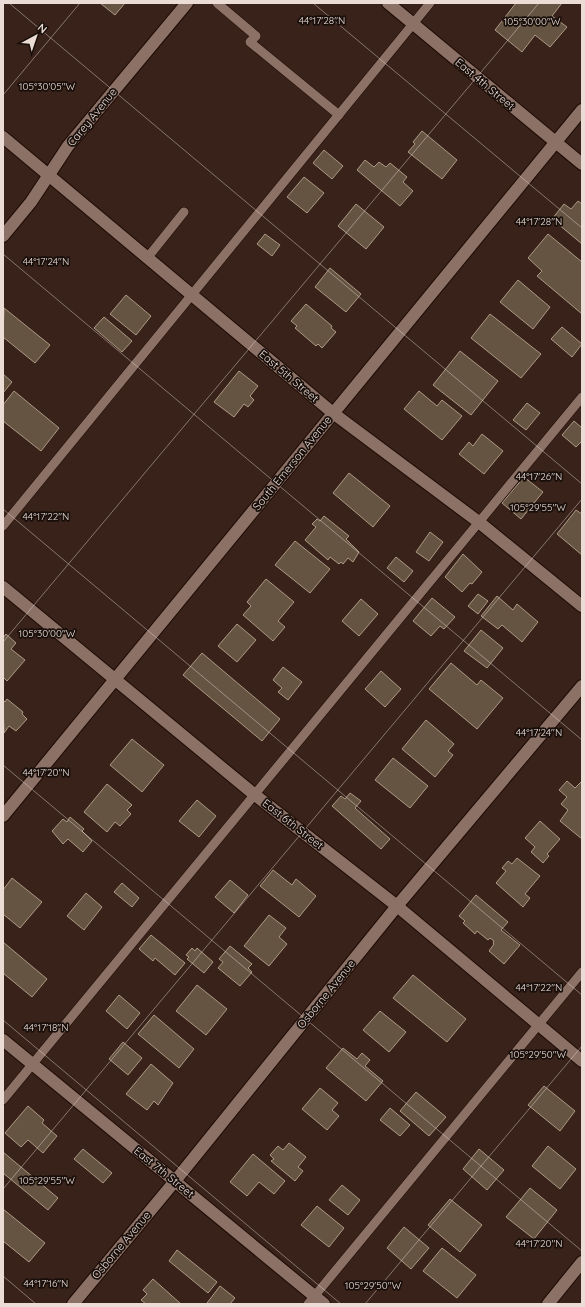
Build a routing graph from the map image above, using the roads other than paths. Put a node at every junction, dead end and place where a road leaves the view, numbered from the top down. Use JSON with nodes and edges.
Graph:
{"nodes":[{"id":1,"x":187,"y":3,"type":"edge"},
{"id":2,"x":217,"y":3,"type":"edge"},
{"id":3,"x":388,"y":3,"type":"edge"},
{"id":4,"x":430,"y":3,"type":"edge"},
{"id":5,"x":413,"y":23,"type":"junction"},
{"id":6,"x":582,"y":110,"type":"edge"},
{"id":7,"x":339,"y":115,"type":"junction"},
{"id":8,"x":3,"y":137,"type":"edge"},
{"id":9,"x":555,"y":142,"type":"junction"},
{"id":10,"x":582,"y":164,"type":"edge"},
{"id":11,"x":50,"y":176,"type":"junction"},
{"id":12,"x":184,"y":212,"type":"dead end"},
{"id":13,"x":3,"y":236,"type":"edge"},
{"id":14,"x":148,"y":257,"type":"junction"},
{"id":15,"x":193,"y":294,"type":"junction"},
{"id":16,"x":582,"y":397,"type":"edge"},
{"id":17,"x":333,"y":412,"type":"junction"},
{"id":18,"x":480,"y":523,"type":"junction"},
{"id":19,"x":3,"y":526,"type":"edge"},
{"id":20,"x":3,"y":588,"type":"edge"},
{"id":21,"x":582,"y":606,"type":"edge"},
{"id":22,"x":114,"y":680,"type":"junction"},
{"id":23,"x":582,"y":686,"type":"edge"},
{"id":24,"x":255,"y":795,"type":"junction"},
{"id":25,"x":3,"y":816,"type":"edge"},
{"id":26,"x":398,"y":906,"type":"junction"},
{"id":27,"x":582,"y":972,"type":"edge"},
{"id":28,"x":538,"y":1024,"type":"junction"},
{"id":29,"x":3,"y":1040,"type":"edge"},
{"id":30,"x":582,"y":1061,"type":"edge"},
{"id":31,"x":33,"y":1064,"type":"junction"},
{"id":32,"x":3,"y":1100,"type":"edge"},
{"id":33,"x":175,"y":1181,"type":"junction"},
{"id":34,"x":582,"y":1262,"type":"edge"},
{"id":35,"x":311,"y":1300,"type":"edge"},
{"id":36,"x":73,"y":1304,"type":"edge"},
{"id":37,"x":324,"y":1304,"type":"edge"},
{"id":38,"x":548,"y":1304,"type":"edge"}],
"edges":[{"from":1,"to":11,"type":"street","name":"Carey Avenue"},
{"from":2,"to":7,"type":"lane"},
{"from":3,"to":5,"type":"street","name":"East 4th Street"},
{"from":4,"to":5,"type":"lane"},
{"from":5,"to":7,"type":"lane"},
{"from":5,"to":9,"type":"street","name":"East 4th Street"},
{"from":6,"to":9,"type":"street","name":"South Emerson Avenue"},
{"from":7,"to":15,"type":"lane"},
{"from":8,"to":11,"type":"street","name":"East 5th Street"},
{"from":9,"to":10,"type":"street","name":"East 4th Street"},
{"from":9,"to":17,"type":"street","name":"South Emerson Avenue"},
{"from":11,"to":13,"type":"street","name":"Carey Avenue"},
{"from":11,"to":14,"type":"street","name":"East 5th Street"},
{"from":12,"to":14,"type":"lane"},
{"from":14,"to":15,"type":"street","name":"East 5th Street"},
{"from":15,"to":17,"type":"street","name":"East 5th Street"},
{"from":15,"to":19,"type":"lane"},
{"from":16,"to":18,"type":"lane"},
{"from":17,"to":18,"type":"street","name":"East 5th Street"},
{"from":17,"to":22,"type":"street","name":"South Emerson Avenue"},
{"from":18,"to":21,"type":"street","name":"East 5th Street"},
{"from":18,"to":24,"type":"lane"},
{"from":20,"to":22,"type":"street","name":"East 6th Street"},
{"from":22,"to":24,"type":"street","name":"East 6th Street"},
{"from":22,"to":25,"type":"street","name":"South Emerson Avenue"},
{"from":23,"to":26,"type":"street","name":"Osborne Avenue"},
{"from":24,"to":26,"type":"street","name":"East 6th Street"},
{"from":24,"to":31,"type":"lane"},
{"from":26,"to":28,"type":"street","name":"East 6th Street"},
{"from":26,"to":33,"type":"street","name":"Osborne Avenue"},
{"from":27,"to":28,"type":"lane"},
{"from":28,"to":30,"type":"street","name":"East 6th Street"},
{"from":28,"to":35,"type":"lane"},
{"from":29,"to":31,"type":"street","name":"East 7th Street"},
{"from":31,"to":32,"type":"lane"},
{"from":31,"to":33,"type":"street","name":"East 7th Street"},
{"from":33,"to":35,"type":"street","name":"East 7th Street"},
{"from":33,"to":36,"type":"street","name":"Osborne Avenue"},
{"from":34,"to":38,"type":"street"},
{"from":35,"to":37,"type":"street","name":"East 7th Street"}]}
